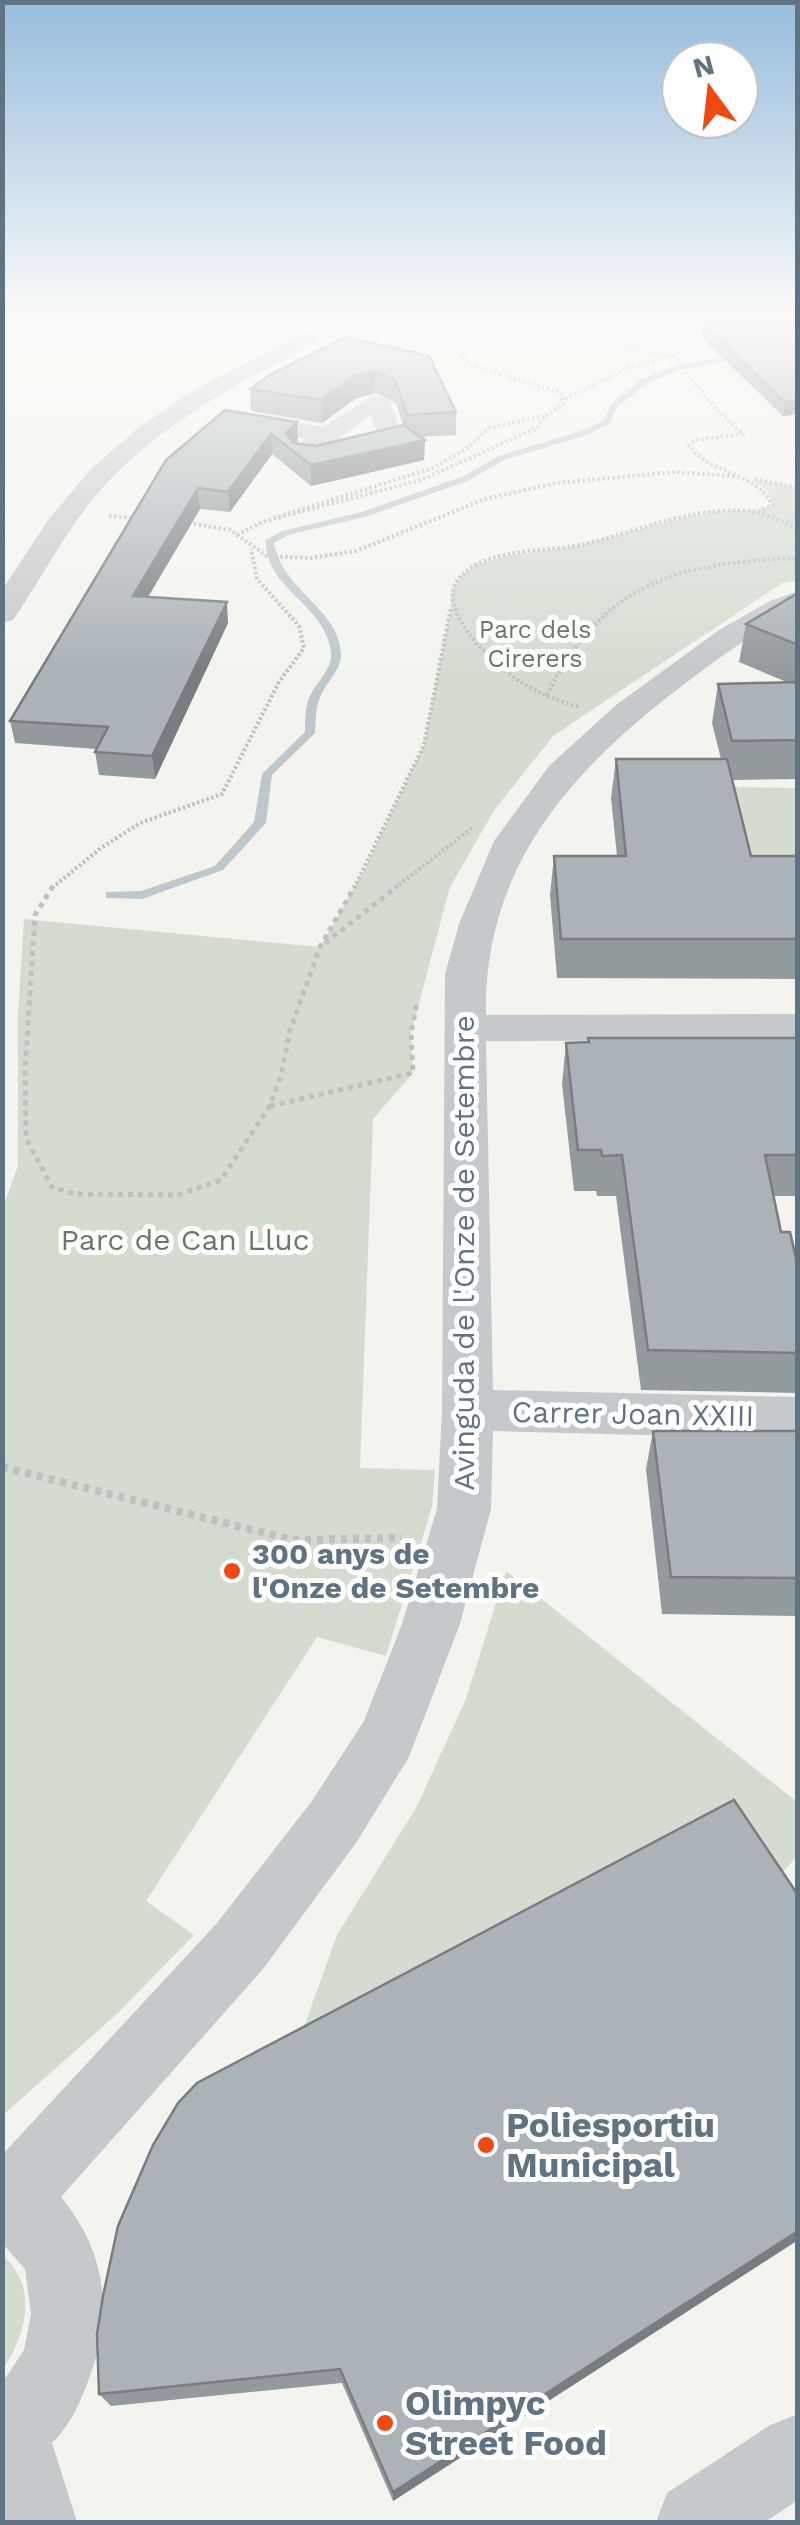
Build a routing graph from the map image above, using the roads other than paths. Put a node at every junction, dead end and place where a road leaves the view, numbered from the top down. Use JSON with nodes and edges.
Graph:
{"nodes":[{"id":1,"x":147,"y":436,"type":"edge"},
{"id":2,"x":798,"y":600,"type":"edge"},
{"id":3,"x":2,"y":614,"type":"edge"},
{"id":4,"x":798,"y":1027,"type":"edge"},
{"id":5,"x":463,"y":1028,"type":"junction"},
{"id":6,"x":468,"y":1410,"type":"junction"},
{"id":7,"x":798,"y":1418,"type":"edge"},
{"id":8,"x":4,"y":2204,"type":"edge"},
{"id":9,"x":6,"y":2432,"type":"edge"},
{"id":10,"x":798,"y":2453,"type":"edge"},
{"id":11,"x":37,"y":2522,"type":"edge"},
{"id":12,"x":696,"y":2522,"type":"edge"}],
"edges":[{"from":1,"to":3,"type":"street"},
{"from":2,"to":5,"type":"street","name":"Avinguda de l'Onze de Setembre"},
{"from":4,"to":5,"type":"street"},
{"from":5,"to":6,"type":"street","name":"Avinguda de l'Onze de Setembre"},
{"from":6,"to":7,"type":"street","name":"Carrer Joan XXIII"},
{"from":6,"to":8,"type":"street","name":"Avinguda de l'Onze de Setembre"},
{"from":8,"to":9,"type":"street"},
{"from":9,"to":11,"type":"street"},
{"from":10,"to":12,"type":"street"}]}
